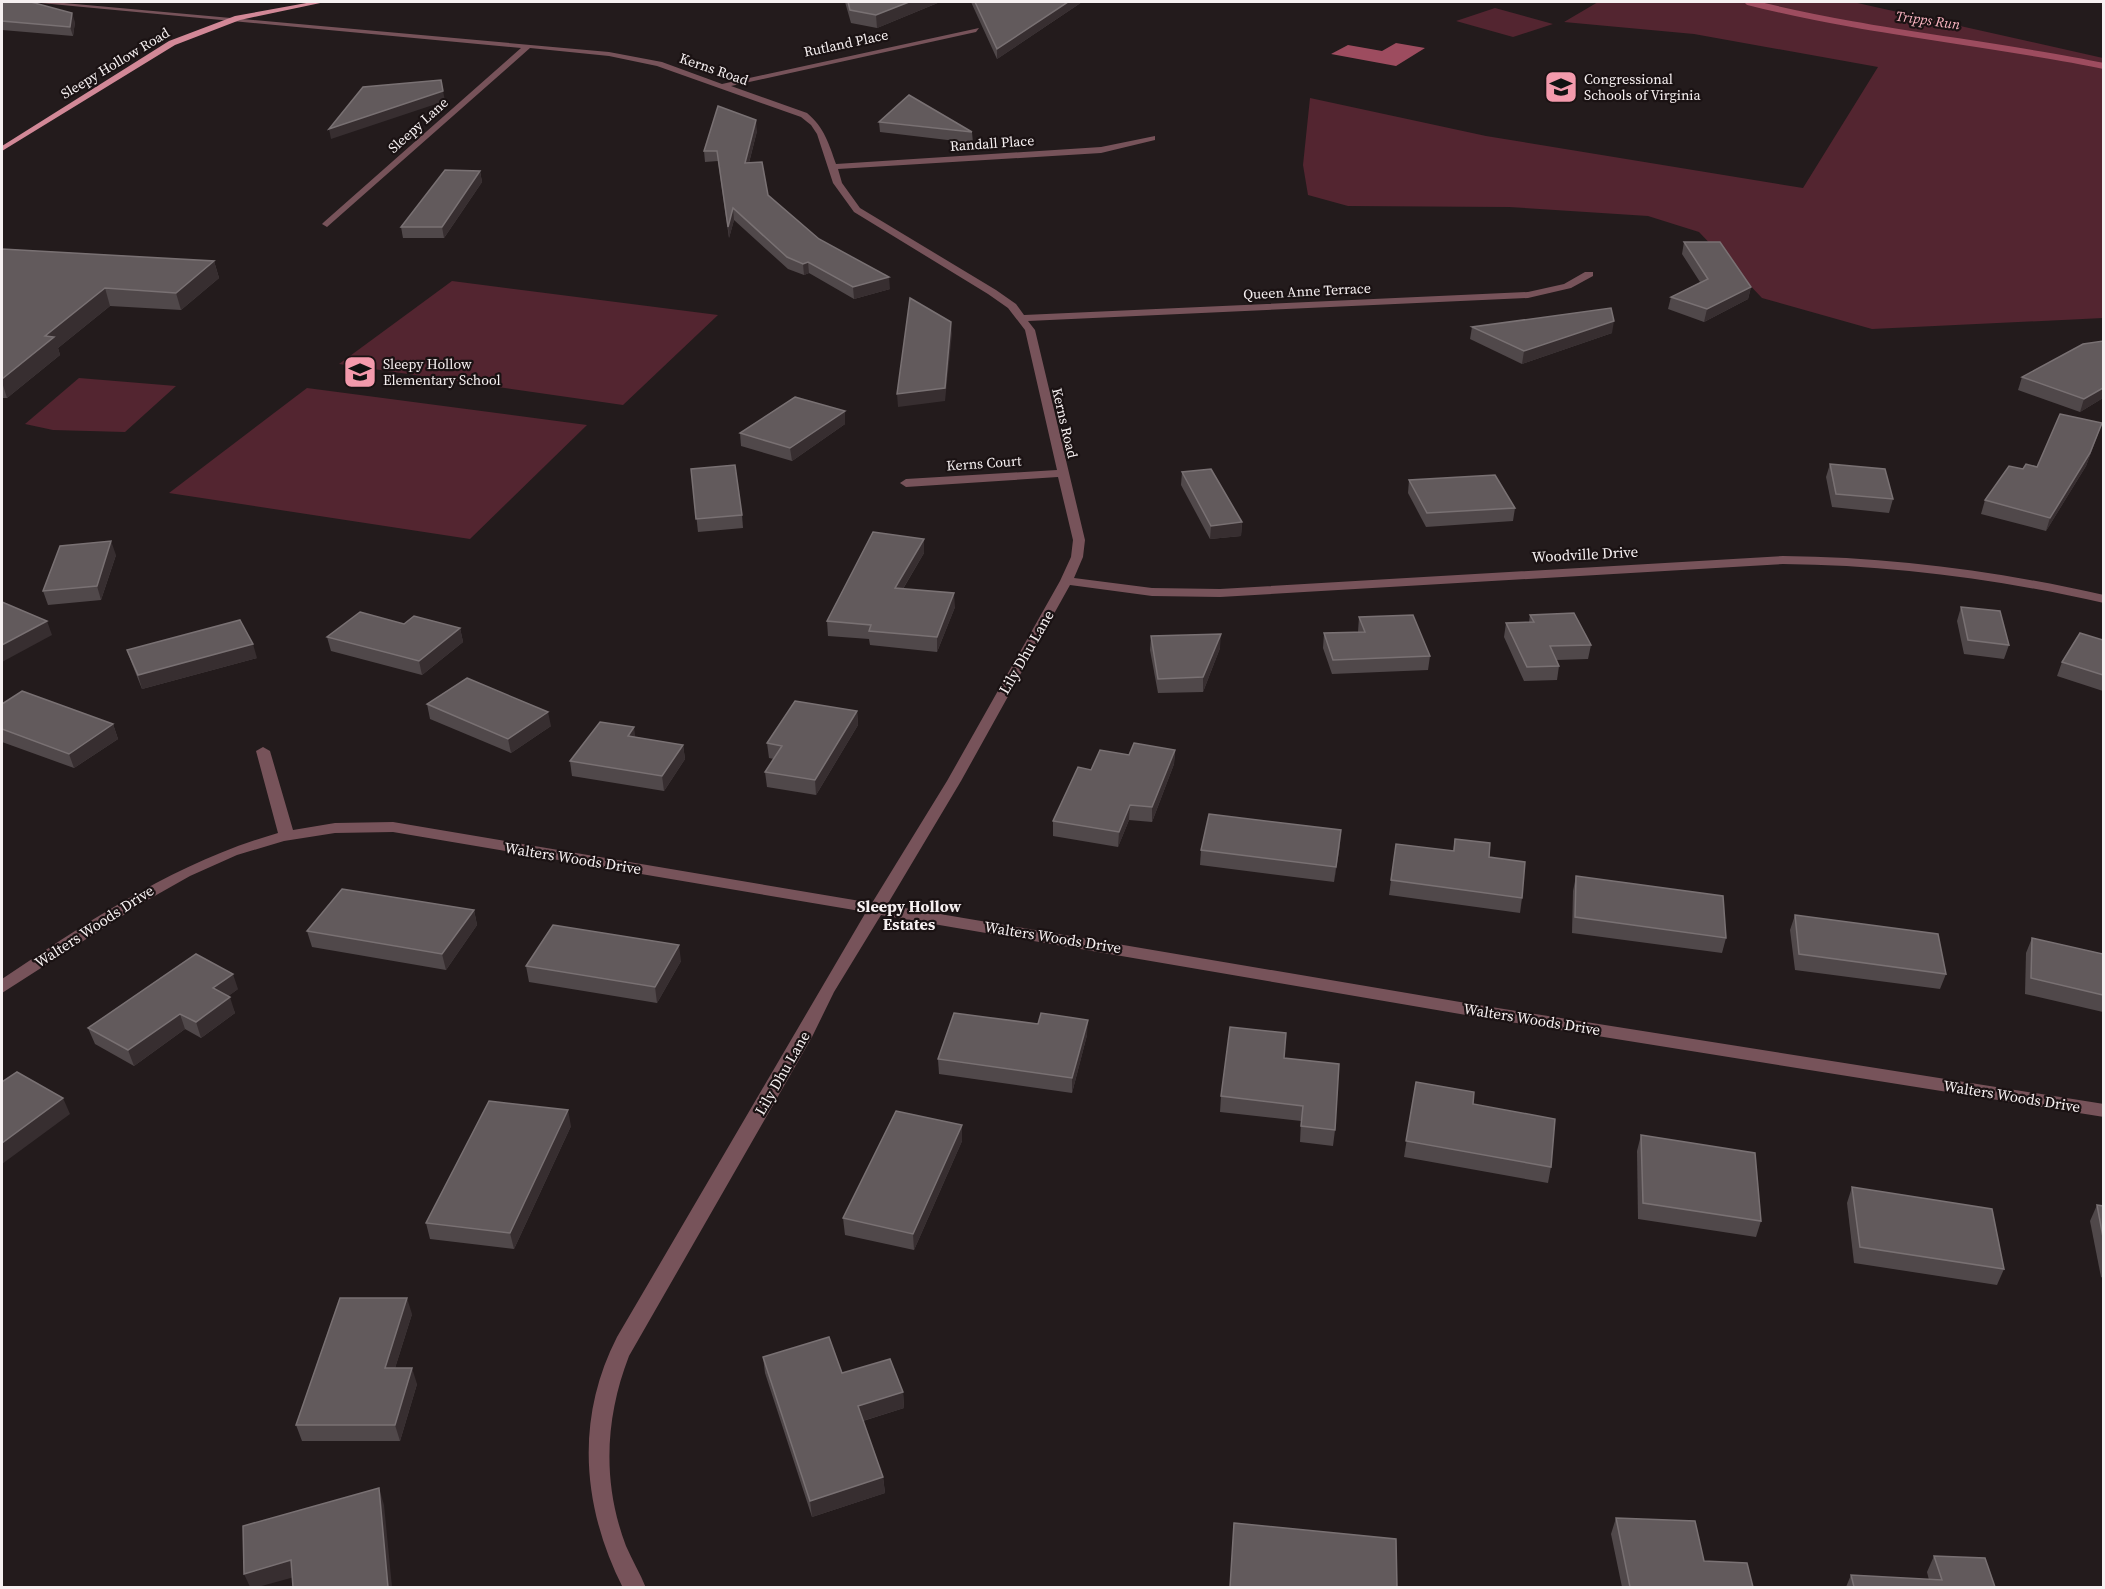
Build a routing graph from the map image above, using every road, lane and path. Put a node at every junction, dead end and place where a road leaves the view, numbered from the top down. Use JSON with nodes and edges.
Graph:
{"nodes":[{"id":1,"x":34,"y":2,"type":"edge"},
{"id":2,"x":321,"y":2,"type":"edge"},
{"id":3,"x":238,"y":18,"type":"junction"},
{"id":4,"x":976,"y":30,"type":"dead end"},
{"id":5,"x":528,"y":46,"type":"junction"},
{"id":6,"x":722,"y":86,"type":"junction"},
{"id":7,"x":1152,"y":138,"type":"dead end"},
{"id":8,"x":2,"y":150,"type":"edge"},
{"id":9,"x":832,"y":167,"type":"junction"},
{"id":10,"x":327,"y":224,"type":"dead end"},
{"id":11,"x":1589,"y":274,"type":"dead end"},
{"id":12,"x":1023,"y":318,"type":"junction"},
{"id":13,"x":1063,"y":473,"type":"junction"},
{"id":14,"x":906,"y":483,"type":"dead end"},
{"id":15,"x":1066,"y":581,"type":"junction"},
{"id":16,"x":2103,"y":599,"type":"edge"},
{"id":17,"x":263,"y":751,"type":"dead end"},
{"id":18,"x":287,"y":836,"type":"junction"},
{"id":19,"x":877,"y":908,"type":"junction"},
{"id":20,"x":2,"y":987,"type":"edge"},
{"id":21,"x":2103,"y":1111,"type":"edge"},
{"id":22,"x":635,"y":1587,"type":"edge"}],
"edges":[{"from":1,"to":3,"type":"street","name":"Kerns Road"},
{"from":2,"to":3,"type":"main road","name":"Sleepy Hollow Road"},
{"from":3,"to":5,"type":"street","name":"Kerns Road"},
{"from":3,"to":8,"type":"main road","name":"Sleepy Hollow Road"},
{"from":4,"to":6,"type":"street","name":"Rutland Place"},
{"from":5,"to":6,"type":"street","name":"Kerns Road"},
{"from":5,"to":10,"type":"street","name":"Sleepy Lane"},
{"from":6,"to":9,"type":"street","name":"Kerns Road"},
{"from":7,"to":9,"type":"street","name":"Randall Place"},
{"from":9,"to":12,"type":"street","name":"Kerns Road"},
{"from":11,"to":12,"type":"street","name":"Queen Anne Terrace"},
{"from":12,"to":13,"type":"street","name":"Kerns Road"},
{"from":13,"to":14,"type":"street","name":"Kerns Court"},
{"from":13,"to":15,"type":"street","name":"Kerns Road"},
{"from":15,"to":16,"type":"street","name":"Woodville Drive"},
{"from":15,"to":19,"type":"street","name":"Lily Dhu Lane"},
{"from":17,"to":18,"type":"street"},
{"from":18,"to":19,"type":"street","name":"Walters Woods Drive"},
{"from":18,"to":20,"type":"street","name":"Walters Woods Drive"},
{"from":19,"to":21,"type":"street","name":"Walters Woods Drive"},
{"from":19,"to":22,"type":"street","name":"Lily Dhu Lane"}]}
